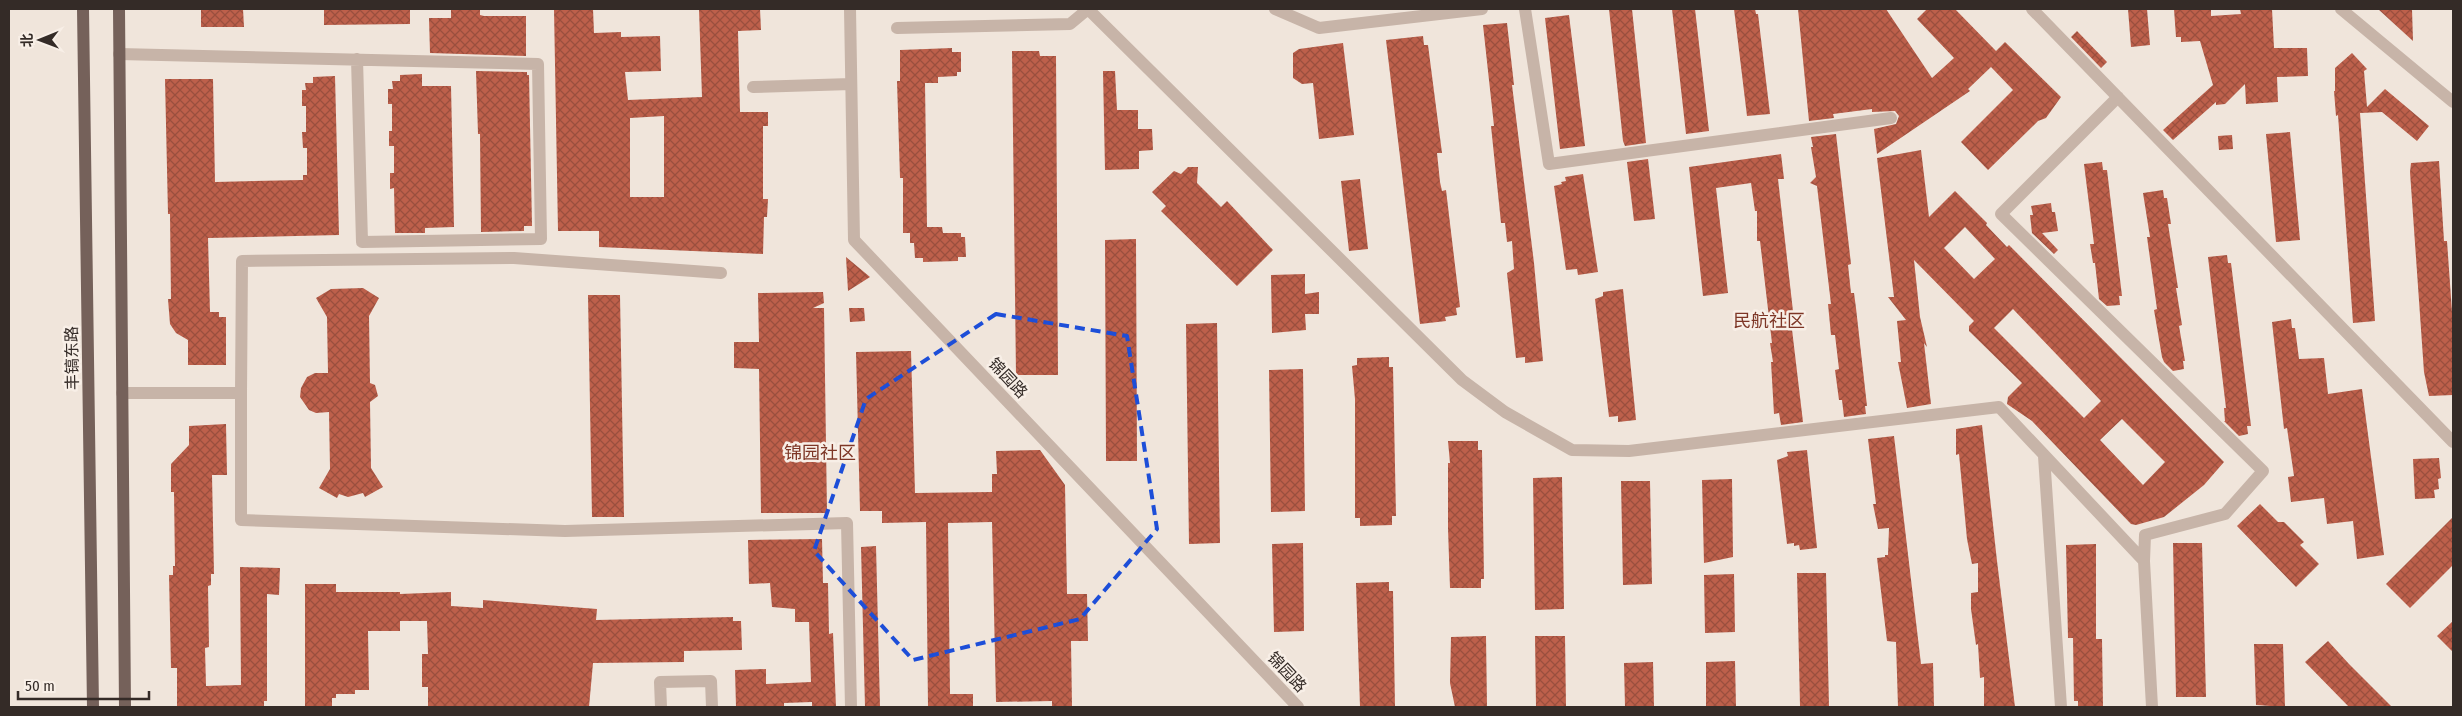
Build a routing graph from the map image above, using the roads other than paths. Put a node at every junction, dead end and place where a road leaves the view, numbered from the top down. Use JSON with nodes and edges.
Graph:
{"nodes":[{"id":1,"x":83,"y":9,"type":"edge"},
{"id":2,"x":119,"y":9,"type":"edge"},
{"id":3,"x":850,"y":9,"type":"edge"},
{"id":4,"x":1088,"y":9,"type":"edge"},
{"id":5,"x":1275,"y":9,"type":"edge"},
{"id":6,"x":1482,"y":9,"type":"edge"},
{"id":7,"x":1525,"y":9,"type":"edge"},
{"id":8,"x":2032,"y":9,"type":"edge"},
{"id":9,"x":2341,"y":9,"type":"edge"},
{"id":10,"x":896,"y":28,"type":"dead end"},
{"id":11,"x":119,"y":54,"type":"junction"},
{"id":12,"x":357,"y":60,"type":"junction"},
{"id":13,"x":851,"y":84,"type":"junction"},
{"id":14,"x":753,"y":87,"type":"dead end"},
{"id":15,"x":2118,"y":97,"type":"junction"},
{"id":16,"x":2453,"y":102,"type":"edge"},
{"id":17,"x":1891,"y":118,"type":"dead end"},
{"id":18,"x":722,"y":273,"type":"dead end"},
{"id":19,"x":122,"y":393,"type":"junction"},
{"id":20,"x":241,"y":393,"type":"junction"},
{"id":21,"x":2453,"y":442,"type":"edge"},
{"id":22,"x":2044,"y":456,"type":"junction"},
{"id":23,"x":2144,"y":561,"type":"junction"},
{"id":24,"x":93,"y":707,"type":"edge"},
{"id":25,"x":125,"y":707,"type":"edge"},
{"id":26,"x":661,"y":707,"type":"edge"},
{"id":27,"x":712,"y":707,"type":"edge"},
{"id":28,"x":851,"y":707,"type":"edge"},
{"id":29,"x":1298,"y":707,"type":"edge"},
{"id":30,"x":2061,"y":707,"type":"edge"},
{"id":31,"x":2152,"y":707,"type":"edge"}],
"edges":[{"from":1,"to":24,"type":"main road","name":"丰镐东路"},
{"from":2,"to":11,"type":"main road"},
{"from":3,"to":13,"type":"street","name":"锦园路"},
{"from":4,"to":10,"type":"street"},
{"from":4,"to":22,"type":"street"},
{"from":5,"to":6,"type":"street"},
{"from":7,"to":17,"type":"street"},
{"from":8,"to":15,"type":"street"},
{"from":9,"to":16,"type":"street"},
{"from":11,"to":12,"type":"street"},
{"from":11,"to":19,"type":"main road"},
{"from":12,"to":12,"type":"street"},
{"from":13,"to":14,"type":"street"},
{"from":13,"to":29,"type":"street","name":"锦园路"},
{"from":15,"to":21,"type":"street"},
{"from":15,"to":23,"type":"street"},
{"from":18,"to":20,"type":"street"},
{"from":19,"to":20,"type":"street"},
{"from":19,"to":25,"type":"main road"},
{"from":20,"to":28,"type":"street"},
{"from":22,"to":23,"type":"street"},
{"from":22,"to":30,"type":"street"},
{"from":23,"to":31,"type":"street"},
{"from":26,"to":27,"type":"street"}]}
